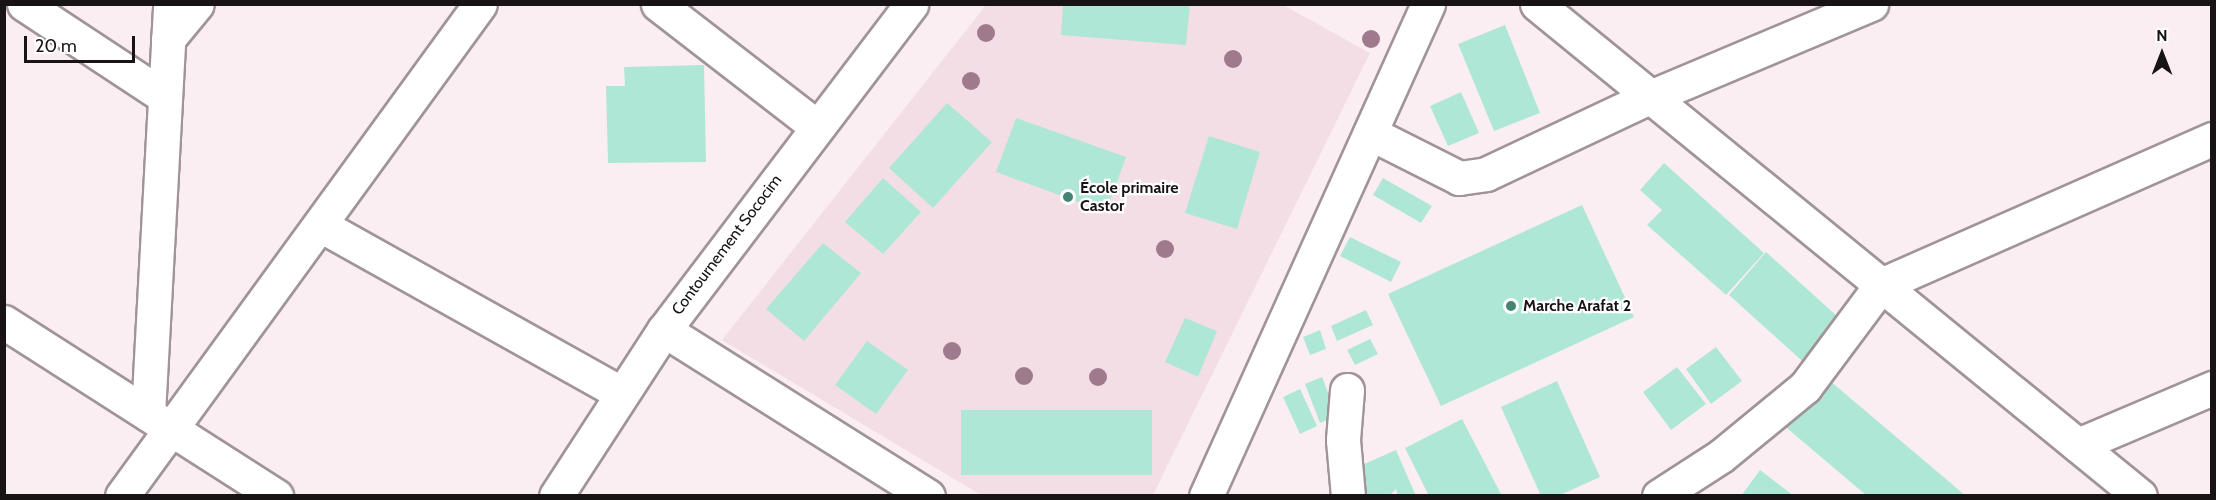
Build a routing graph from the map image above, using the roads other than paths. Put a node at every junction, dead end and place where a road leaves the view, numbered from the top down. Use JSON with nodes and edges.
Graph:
{"nodes":[{"id":1,"x":24,"y":4,"type":"edge"},
{"id":2,"x":170,"y":4,"type":"edge"},
{"id":3,"x":197,"y":4,"type":"edge"},
{"id":4,"x":480,"y":4,"type":"edge"},
{"id":5,"x":658,"y":4,"type":"edge"},
{"id":6,"x":911,"y":4,"type":"edge"},
{"id":7,"x":1428,"y":4,"type":"edge"},
{"id":8,"x":1537,"y":4,"type":"edge"},
{"id":9,"x":1871,"y":4,"type":"edge"},
{"id":10,"x":168,"y":39,"type":"junction"},
{"id":11,"x":165,"y":97,"type":"junction"},
{"id":12,"x":1650,"y":97,"type":"junction"},
{"id":13,"x":816,"y":126,"type":"junction"},
{"id":14,"x":1370,"y":133,"type":"junction"},
{"id":15,"x":2211,"y":139,"type":"edge"},
{"id":16,"x":320,"y":225,"type":"junction"},
{"id":17,"x":1881,"y":285,"type":"junction"},
{"id":18,"x":4,"y":322,"type":"edge"},
{"id":19,"x":663,"y":330,"type":"junction"},
{"id":20,"x":2211,"y":388,"type":"edge"},
{"id":21,"x":1347,"y":390,"type":"dead end"},
{"id":22,"x":621,"y":393,"type":"junction"},
{"id":23,"x":160,"y":421,"type":"junction"},
{"id":24,"x":2078,"y":445,"type":"junction"},
{"id":25,"x":914,"y":492,"type":"edge"},
{"id":26,"x":122,"y":495,"type":"edge"},
{"id":27,"x":276,"y":495,"type":"edge"},
{"id":28,"x":556,"y":495,"type":"edge"},
{"id":29,"x":1206,"y":495,"type":"edge"},
{"id":30,"x":1348,"y":495,"type":"edge"},
{"id":31,"x":1659,"y":495,"type":"edge"},
{"id":32,"x":2140,"y":495,"type":"edge"}],
"edges":[{"from":1,"to":11,"type":"street"},
{"from":2,"to":10,"type":"street"},
{"from":3,"to":10,"type":"street"},
{"from":4,"to":16,"type":"street"},
{"from":5,"to":13,"type":"street"},
{"from":6,"to":13,"type":"street","name":"Contournement Sococim"},
{"from":7,"to":14,"type":"street"},
{"from":8,"to":12,"type":"street"},
{"from":9,"to":12,"type":"street"},
{"from":10,"to":11,"type":"street"},
{"from":11,"to":23,"type":"street"},
{"from":12,"to":14,"type":"street"},
{"from":12,"to":17,"type":"street"},
{"from":13,"to":19,"type":"street","name":"Contournement Sococim"},
{"from":14,"to":29,"type":"street"},
{"from":15,"to":17,"type":"street"},
{"from":16,"to":22,"type":"street"},
{"from":16,"to":23,"type":"street"},
{"from":17,"to":24,"type":"street"},
{"from":17,"to":31,"type":"street"},
{"from":18,"to":23,"type":"street"},
{"from":19,"to":22,"type":"street","name":"Contournement Sococim"},
{"from":19,"to":25,"type":"street"},
{"from":20,"to":24,"type":"street"},
{"from":21,"to":30,"type":"street"},
{"from":22,"to":28,"type":"street","name":"Contournement Sococim"},
{"from":23,"to":26,"type":"street"},
{"from":23,"to":27,"type":"street"},
{"from":24,"to":32,"type":"street"}]}
